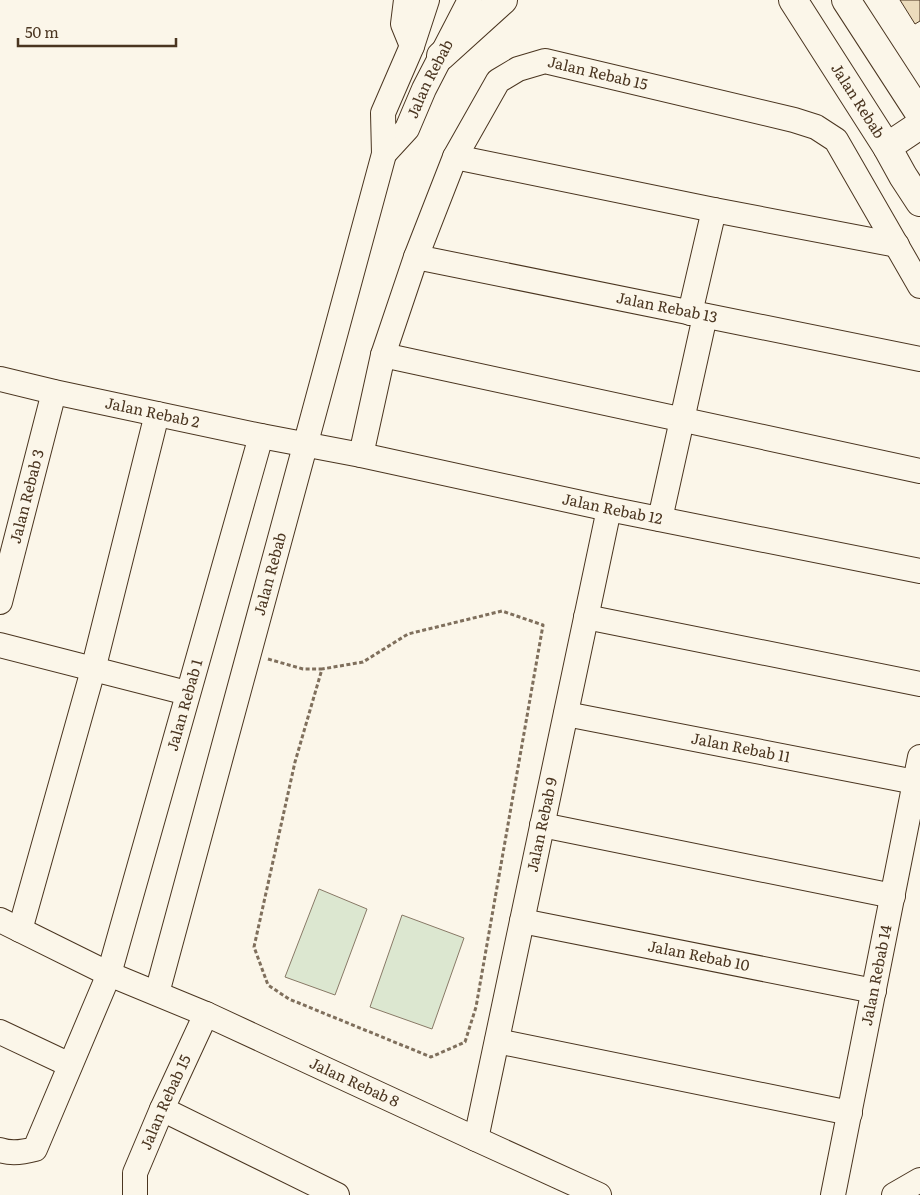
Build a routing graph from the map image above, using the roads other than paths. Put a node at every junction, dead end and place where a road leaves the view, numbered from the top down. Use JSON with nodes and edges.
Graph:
{"nodes":[{"id":1,"x":406,"y":0,"type":"edge"},
{"id":2,"x":427,"y":0,"type":"edge"},
{"id":3,"x":470,"y":0,"type":"edge"},
{"id":4,"x":503,"y":0,"type":"edge"},
{"id":5,"x":793,"y":0,"type":"edge"},
{"id":6,"x":846,"y":0,"type":"edge"},
{"id":7,"x":412,"y":46,"type":"junction"},
{"id":8,"x":441,"y":56,"type":"junction"},
{"id":9,"x":888,"y":65,"type":"junction"},
{"id":10,"x":920,"y":86,"type":"edge"},
{"id":11,"x":920,"y":114,"type":"edge"},
{"id":12,"x":920,"y":126,"type":"edge"},
{"id":13,"x":887,"y":147,"type":"junction"},
{"id":14,"x":384,"y":154,"type":"junction"},
{"id":15,"x":455,"y":157,"type":"junction"},
{"id":16,"x":912,"y":170,"type":"edge"},
{"id":17,"x":920,"y":202,"type":"edge"},
{"id":18,"x":714,"y":210,"type":"junction"},
{"id":19,"x":896,"y":245,"type":"junction"},
{"id":20,"x":416,"y":257,"type":"junction"},
{"id":21,"x":920,"y":286,"type":"edge"},
{"id":22,"x":697,"y":314,"type":"junction"},
{"id":23,"x":382,"y":355,"type":"junction"},
{"id":24,"x":920,"y":359,"type":"edge"},
{"id":25,"x":0,"y":379,"type":"edge"},
{"id":26,"x":54,"y":392,"type":"junction"},
{"id":27,"x":157,"y":414,"type":"junction"},
{"id":28,"x":682,"y":420,"type":"junction"},
{"id":29,"x":261,"y":436,"type":"junction"},
{"id":30,"x":305,"y":445,"type":"junction"},
{"id":31,"x":361,"y":455,"type":"junction"},
{"id":32,"x":920,"y":471,"type":"edge"},
{"id":33,"x":609,"y":509,"type":"junction"},
{"id":34,"x":660,"y":519,"type":"junction"},
{"id":35,"x":920,"y":571,"type":"edge"},
{"id":36,"x":0,"y":602,"type":"edge"},
{"id":37,"x":586,"y":617,"type":"junction"},
{"id":38,"x":0,"y":645,"type":"edge"},
{"id":39,"x":93,"y":670,"type":"junction"},
{"id":40,"x":920,"y":684,"type":"edge"},
{"id":41,"x":187,"y":694,"type":"junction"},
{"id":42,"x":566,"y":714,"type":"junction"},
{"id":43,"x":920,"y":757,"type":"edge"},
{"id":44,"x":915,"y":782,"type":"junction"},
{"id":45,"x":914,"y":817,"type":"edge"},
{"id":46,"x":542,"y":825,"type":"junction"},
{"id":47,"x":893,"y":896,"type":"junction"},
{"id":48,"x":522,"y":921,"type":"junction"},
{"id":49,"x":10,"y":926,"type":"edge"},
{"id":50,"x":109,"y":974,"type":"junction"},
{"id":51,"x":874,"y":991,"type":"junction"},
{"id":52,"x":156,"y":993,"type":"junction"},
{"id":53,"x":206,"y":1014,"type":"junction"},
{"id":54,"x":0,"y":1032,"type":"edge"},
{"id":55,"x":497,"y":1041,"type":"junction"},
{"id":56,"x":70,"y":1065,"type":"junction"},
{"id":57,"x":162,"y":1108,"type":"junction"},
{"id":58,"x":850,"y":1113,"type":"junction"},
{"id":59,"x":476,"y":1140,"type":"junction"},
{"id":60,"x":0,"y":1150,"type":"edge"},
{"id":61,"x":920,"y":1180,"type":"edge"},
{"id":62,"x":135,"y":1195,"type":"edge"},
{"id":63,"x":336,"y":1195,"type":"edge"},
{"id":64,"x":599,"y":1195,"type":"edge"},
{"id":65,"x":833,"y":1195,"type":"edge"},
{"id":66,"x":894,"y":1195,"type":"edge"}],
"edges":[{"from":1,"to":7,"type":"street"},
{"from":2,"to":7,"type":"street","name":"Jalan Rebab"},
{"from":3,"to":8,"type":"street","name":"Jalan Rebab"},
{"from":4,"to":8,"type":"main road"},
{"from":5,"to":13,"type":"main road","name":"Jalan Rebab"},
{"from":6,"to":9,"type":"main road"},
{"from":7,"to":14,"type":"street","name":"Jalan Rebab"},
{"from":8,"to":14,"type":"street","name":"Jalan Rebab"},
{"from":9,"to":10,"type":"main road"},
{"from":9,"to":11,"type":"main road"},
{"from":12,"to":13,"type":"main road"},
{"from":13,"to":16,"type":"main road","name":"Jalan Rebab"},
{"from":14,"to":30,"type":"street","name":"Jalan Rebab"},
{"from":15,"to":18,"type":"street"},
{"from":15,"to":19,"type":"street","name":"Jalan Rebab 15"},
{"from":15,"to":20,"type":"street","name":"Jalan Rebab 15"},
{"from":16,"to":17,"type":"main road","name":"Jalan Rebab"},
{"from":18,"to":19,"type":"street"},
{"from":18,"to":22,"type":"street"},
{"from":19,"to":21,"type":"street","name":"Jalan Rebab 15"},
{"from":20,"to":22,"type":"street","name":"Jalan Rebab 13"},
{"from":20,"to":23,"type":"street","name":"Jalan Rebab 15"},
{"from":22,"to":24,"type":"street","name":"Jalan Rebab 13"},
{"from":22,"to":28,"type":"street"},
{"from":23,"to":28,"type":"street"},
{"from":23,"to":31,"type":"street","name":"Jalan Rebab 15"},
{"from":25,"to":26,"type":"street","name":"Jalan Rebab 2"},
{"from":26,"to":27,"type":"street","name":"Jalan Rebab 2"},
{"from":26,"to":36,"type":"street","name":"Jalan Rebab 3"},
{"from":27,"to":29,"type":"street","name":"Jalan Rebab 2"},
{"from":27,"to":39,"type":"street"},
{"from":28,"to":32,"type":"street"},
{"from":28,"to":34,"type":"street"},
{"from":29,"to":30,"type":"street","name":"Jalan Rebab 2"},
{"from":29,"to":41,"type":"street","name":"Jalan Rebab 1"},
{"from":30,"to":31,"type":"street","name":"Jalan Rebab 12"},
{"from":30,"to":52,"type":"street","name":"Jalan Rebab"},
{"from":31,"to":33,"type":"street","name":"Jalan Rebab 12"},
{"from":33,"to":34,"type":"street","name":"Jalan Rebab 12"},
{"from":33,"to":37,"type":"street","name":"Jalan Rebab 9"},
{"from":34,"to":35,"type":"street","name":"Jalan Rebab 12"},
{"from":37,"to":40,"type":"street"},
{"from":37,"to":42,"type":"street","name":"Jalan Rebab 9"},
{"from":38,"to":39,"type":"street"},
{"from":39,"to":41,"type":"street"},
{"from":39,"to":49,"type":"street"},
{"from":41,"to":50,"type":"street","name":"Jalan Rebab 1"},
{"from":42,"to":44,"type":"street","name":"Jalan Rebab 11"},
{"from":42,"to":46,"type":"street","name":"Jalan Rebab 9"},
{"from":43,"to":44,"type":"street","name":"Jalan Rebab 14"},
{"from":44,"to":45,"type":"street","name":"Jalan Rebab 14"},
{"from":45,"to":47,"type":"street","name":"Jalan Rebab 14"},
{"from":46,"to":47,"type":"street"},
{"from":46,"to":48,"type":"street","name":"Jalan Rebab 9"},
{"from":47,"to":51,"type":"street","name":"Jalan Rebab 14"},
{"from":48,"to":51,"type":"street","name":"Jalan Rebab 10"},
{"from":48,"to":55,"type":"street","name":"Jalan Rebab 9"},
{"from":49,"to":50,"type":"street","name":"Jalan Rebab 8"},
{"from":50,"to":52,"type":"street","name":"Jalan Rebab 8"},
{"from":50,"to":56,"type":"street","name":"Jalan Rebab 1"},
{"from":51,"to":58,"type":"street","name":"Jalan Rebab 14"},
{"from":52,"to":53,"type":"street","name":"Jalan Rebab 8"},
{"from":53,"to":57,"type":"street","name":"Jalan Rebab 15"},
{"from":53,"to":59,"type":"street","name":"Jalan Rebab 8"},
{"from":54,"to":56,"type":"street"},
{"from":55,"to":58,"type":"street"},
{"from":55,"to":59,"type":"street","name":"Jalan Rebab 9"},
{"from":56,"to":60,"type":"street","name":"Jalan Rebab 1"},
{"from":57,"to":62,"type":"street","name":"Jalan Rebab 15"},
{"from":57,"to":63,"type":"street"},
{"from":58,"to":65,"type":"street","name":"Jalan Rebab 14"},
{"from":59,"to":64,"type":"street","name":"Jalan Rebab 8"},
{"from":61,"to":66,"type":"street"}]}
